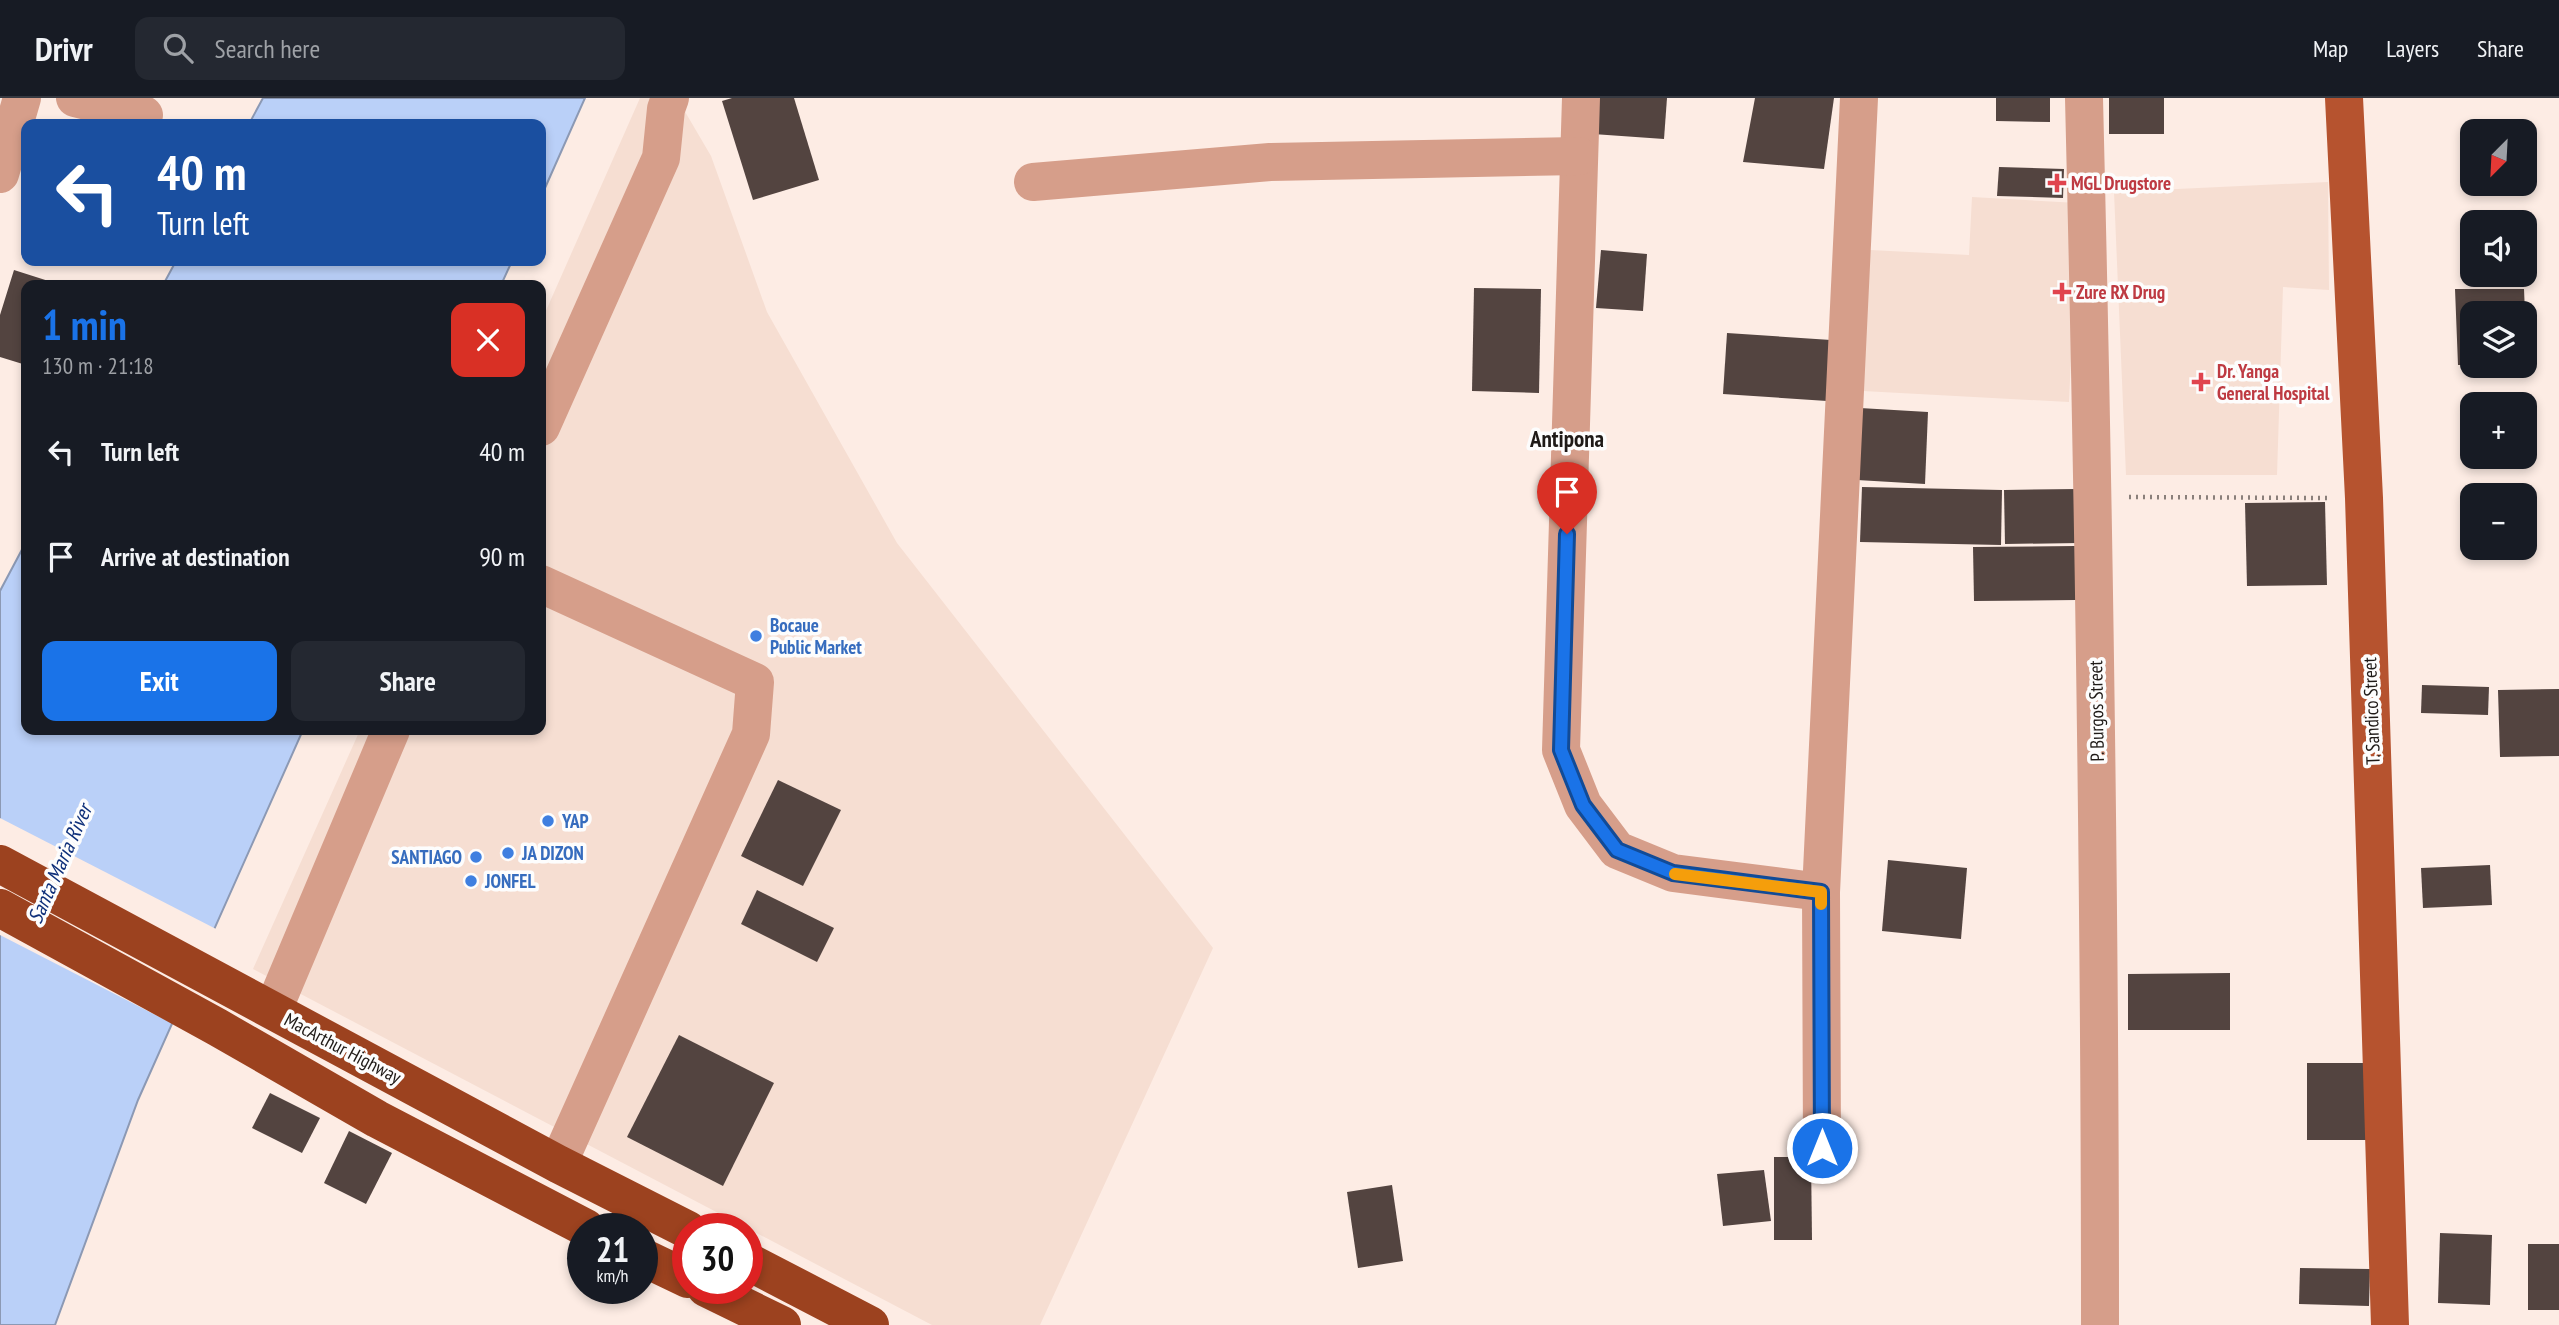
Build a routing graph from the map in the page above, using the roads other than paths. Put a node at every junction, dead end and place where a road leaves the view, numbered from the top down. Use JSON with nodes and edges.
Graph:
{"nodes":[{"id":1,"x":22,"y":98,"type":"edge"},
{"id":2,"x":75,"y":98,"type":"edge"},
{"id":3,"x":670,"y":98,"type":"edge"},
{"id":4,"x":1581,"y":98,"type":"edge"},
{"id":5,"x":1859,"y":98,"type":"edge"},
{"id":6,"x":2084,"y":98,"type":"edge"},
{"id":7,"x":2344,"y":98,"type":"edge"},
{"id":8,"x":144,"y":115,"type":"dead end"},
{"id":9,"x":1579,"y":156,"type":"junction"},
{"id":10,"x":0,"y":174,"type":"edge"},
{"id":11,"x":1033,"y":182,"type":"dead end"},
{"id":12,"x":546,"y":417,"type":"edge"},
{"id":13,"x":546,"y":586,"type":"edge"},
{"id":14,"x":389,"y":735,"type":"edge"},
{"id":15,"x":0,"y":864,"type":"edge"},
{"id":16,"x":1821,"y":892,"type":"junction"},
{"id":17,"x":0,"y":908,"type":"edge"},
{"id":18,"x":273,"y":1010,"type":"junction"},
{"id":19,"x":1822,"y":1148,"type":"dead end"},
{"id":20,"x":558,"y":1164,"type":"junction"},
{"id":21,"x":567,"y":1218,"type":"edge"},
{"id":22,"x":672,"y":1222,"type":"edge"},
{"id":23,"x":763,"y":1269,"type":"edge"},
{"id":24,"x":739,"y":1304,"type":"edge"},
{"id":25,"x":782,"y":1325,"type":"edge"},
{"id":26,"x":870,"y":1325,"type":"edge"},
{"id":27,"x":2100,"y":1325,"type":"edge"},
{"id":28,"x":2390,"y":1325,"type":"edge"}],
"edges":[{"from":1,"to":10,"type":"street"},
{"from":2,"to":8,"type":"street"},
{"from":3,"to":12,"type":"street"},
{"from":4,"to":9,"type":"street"},
{"from":5,"to":16,"type":"street"},
{"from":6,"to":27,"type":"street","name":"P. Burgos Street"},
{"from":7,"to":28,"type":"main road","name":"T. Sandico Street"},
{"from":9,"to":11,"type":"street"},
{"from":9,"to":16,"type":"street"},
{"from":13,"to":20,"type":"street"},
{"from":14,"to":18,"type":"street"},
{"from":15,"to":18,"type":"highway","name":"MacArthur Highway"},
{"from":16,"to":19,"type":"street"},
{"from":17,"to":21,"type":"highway"},
{"from":18,"to":20,"type":"highway","name":"MacArthur Highway"},
{"from":20,"to":22,"type":"highway","name":"MacArthur Highway"},
{"from":23,"to":26,"type":"highway"},
{"from":24,"to":25,"type":"highway"}]}
